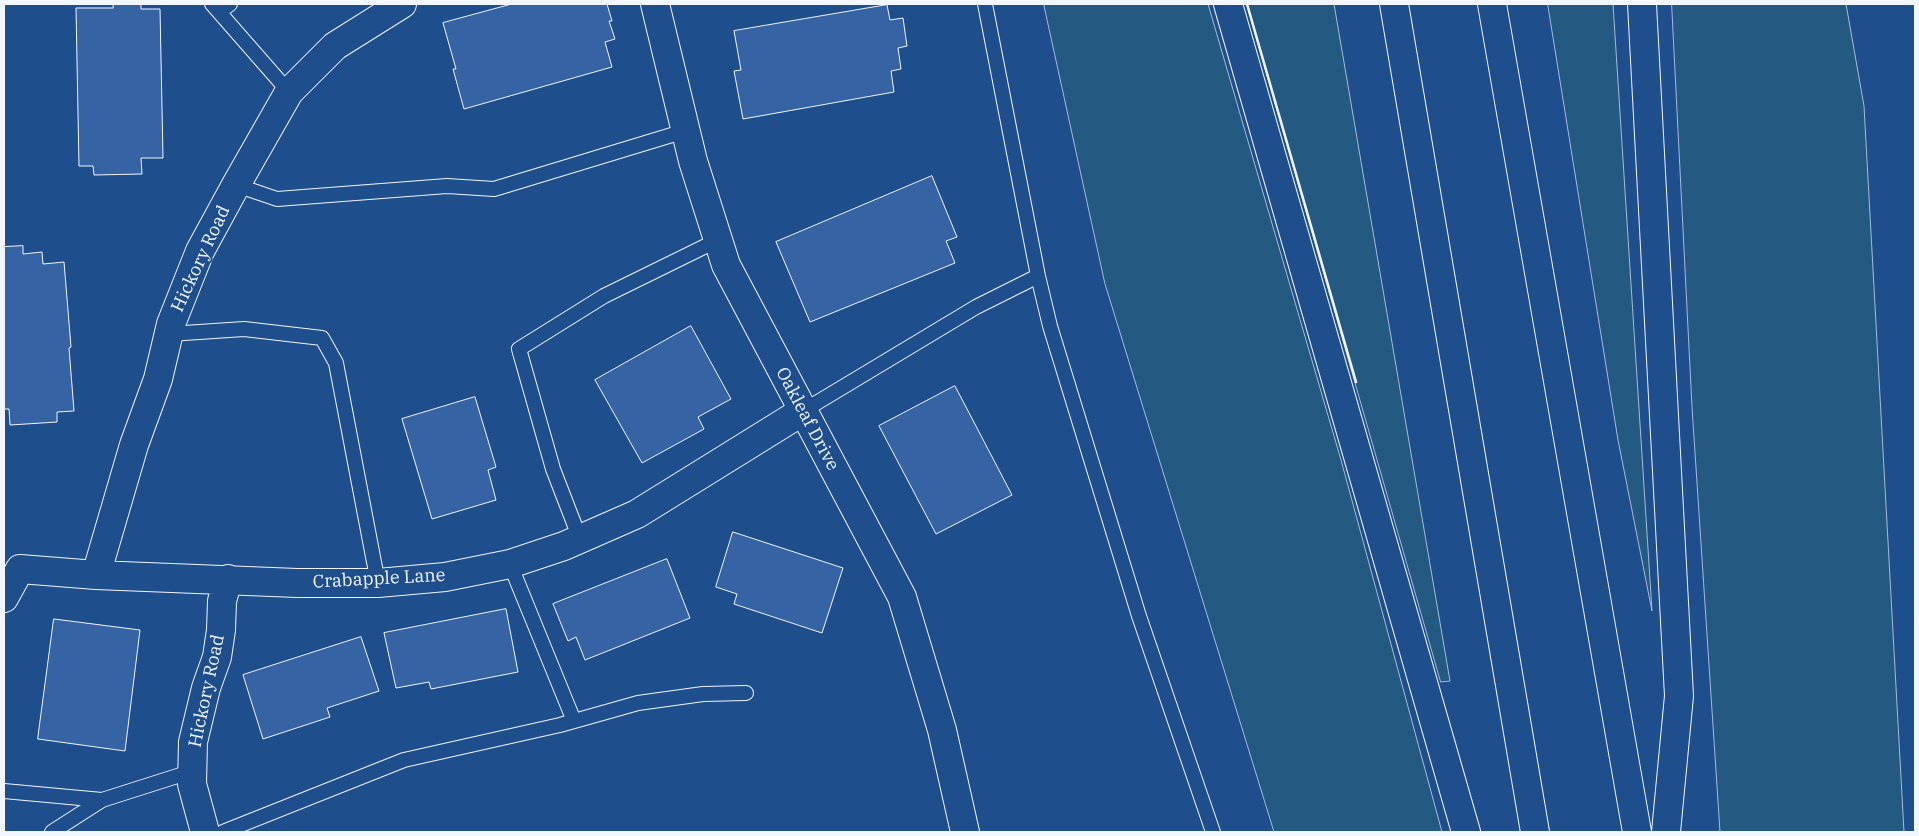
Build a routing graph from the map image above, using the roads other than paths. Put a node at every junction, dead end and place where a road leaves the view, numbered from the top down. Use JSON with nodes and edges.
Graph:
{"nodes":[{"id":1,"x":402,"y":4,"type":"edge"},
{"id":2,"x":655,"y":4,"type":"edge"},
{"id":3,"x":985,"y":4,"type":"edge"},
{"id":4,"x":1228,"y":4,"type":"edge"},
{"id":5,"x":1394,"y":4,"type":"edge"},
{"id":6,"x":1492,"y":4,"type":"edge"},
{"id":7,"x":1642,"y":4,"type":"edge"},
{"id":8,"x":220,"y":6,"type":"edge"},
{"id":9,"x":289,"y":92,"type":"junction"},
{"id":10,"x":685,"y":131,"type":"junction"},
{"id":11,"x":236,"y":185,"type":"junction"},
{"id":12,"x":718,"y":240,"type":"junction"},
{"id":13,"x":1038,"y":276,"type":"junction"},
{"id":14,"x":169,"y":334,"type":"junction"},
{"id":15,"x":803,"y":411,"type":"junction"},
{"id":16,"x":580,"y":539,"type":"junction"},
{"id":17,"x":510,"y":564,"type":"junction"},
{"id":18,"x":12,"y":567,"type":"edge"},
{"id":19,"x":96,"y":575,"type":"junction"},
{"id":20,"x":228,"y":579,"type":"junction"},
{"id":21,"x":378,"y":583,"type":"junction"},
{"id":22,"x":4,"y":598,"type":"edge"},
{"id":23,"x":746,"y":693,"type":"dead end"},
{"id":24,"x":574,"y":721,"type":"junction"},
{"id":25,"x":192,"y":771,"type":"junction"},
{"id":26,"x":4,"y":791,"type":"edge"},
{"id":27,"x":102,"y":800,"type":"junction"},
{"id":28,"x":52,"y":832,"type":"edge"},
{"id":29,"x":205,"y":832,"type":"edge"},
{"id":30,"x":223,"y":832,"type":"edge"},
{"id":31,"x":965,"y":832,"type":"edge"},
{"id":32,"x":1213,"y":832,"type":"edge"},
{"id":33,"x":1466,"y":832,"type":"edge"},
{"id":34,"x":1535,"y":832,"type":"edge"},
{"id":35,"x":1637,"y":832,"type":"edge"},
{"id":36,"x":1666,"y":832,"type":"edge"}],
"edges":[{"from":1,"to":9,"type":"main road","name":"Hickory Road"},
{"from":2,"to":10,"type":"main road","name":"Oakleaf Drive"},
{"from":3,"to":13,"type":"lane"},
{"from":4,"to":33,"type":"main road"},
{"from":5,"to":34,"type":"main road"},
{"from":6,"to":35,"type":"main road"},
{"from":7,"to":36,"type":"main road"},
{"from":8,"to":9,"type":"lane"},
{"from":9,"to":11,"type":"main road","name":"Hickory Road"},
{"from":10,"to":11,"type":"lane"},
{"from":10,"to":12,"type":"main road","name":"Oakleaf Drive"},
{"from":11,"to":14,"type":"main road","name":"Hickory Road"},
{"from":12,"to":15,"type":"main road","name":"Oakleaf Drive"},
{"from":12,"to":16,"type":"lane"},
{"from":13,"to":15,"type":"lane"},
{"from":13,"to":32,"type":"lane"},
{"from":14,"to":19,"type":"main road","name":"Hickory Road"},
{"from":14,"to":21,"type":"lane"},
{"from":15,"to":16,"type":"main road","name":"Crabapple Lane"},
{"from":15,"to":31,"type":"main road","name":"Oakleaf Drive"},
{"from":16,"to":17,"type":"main road","name":"Crabapple Lane"},
{"from":17,"to":21,"type":"main road","name":"Crabapple Lane"},
{"from":17,"to":24,"type":"lane"},
{"from":18,"to":19,"type":"main road","name":"Crabapple Lane"},
{"from":18,"to":22,"type":"main road"},
{"from":19,"to":20,"type":"main road","name":"Crabapple Lane"},
{"from":20,"to":21,"type":"main road","name":"Crabapple Lane"},
{"from":20,"to":25,"type":"main road","name":"Hickory Road"},
{"from":23,"to":24,"type":"lane"},
{"from":24,"to":30,"type":"lane"},
{"from":25,"to":27,"type":"lane"},
{"from":25,"to":29,"type":"main road","name":"Hickory Road"},
{"from":26,"to":27,"type":"lane"},
{"from":27,"to":28,"type":"lane"}]}
